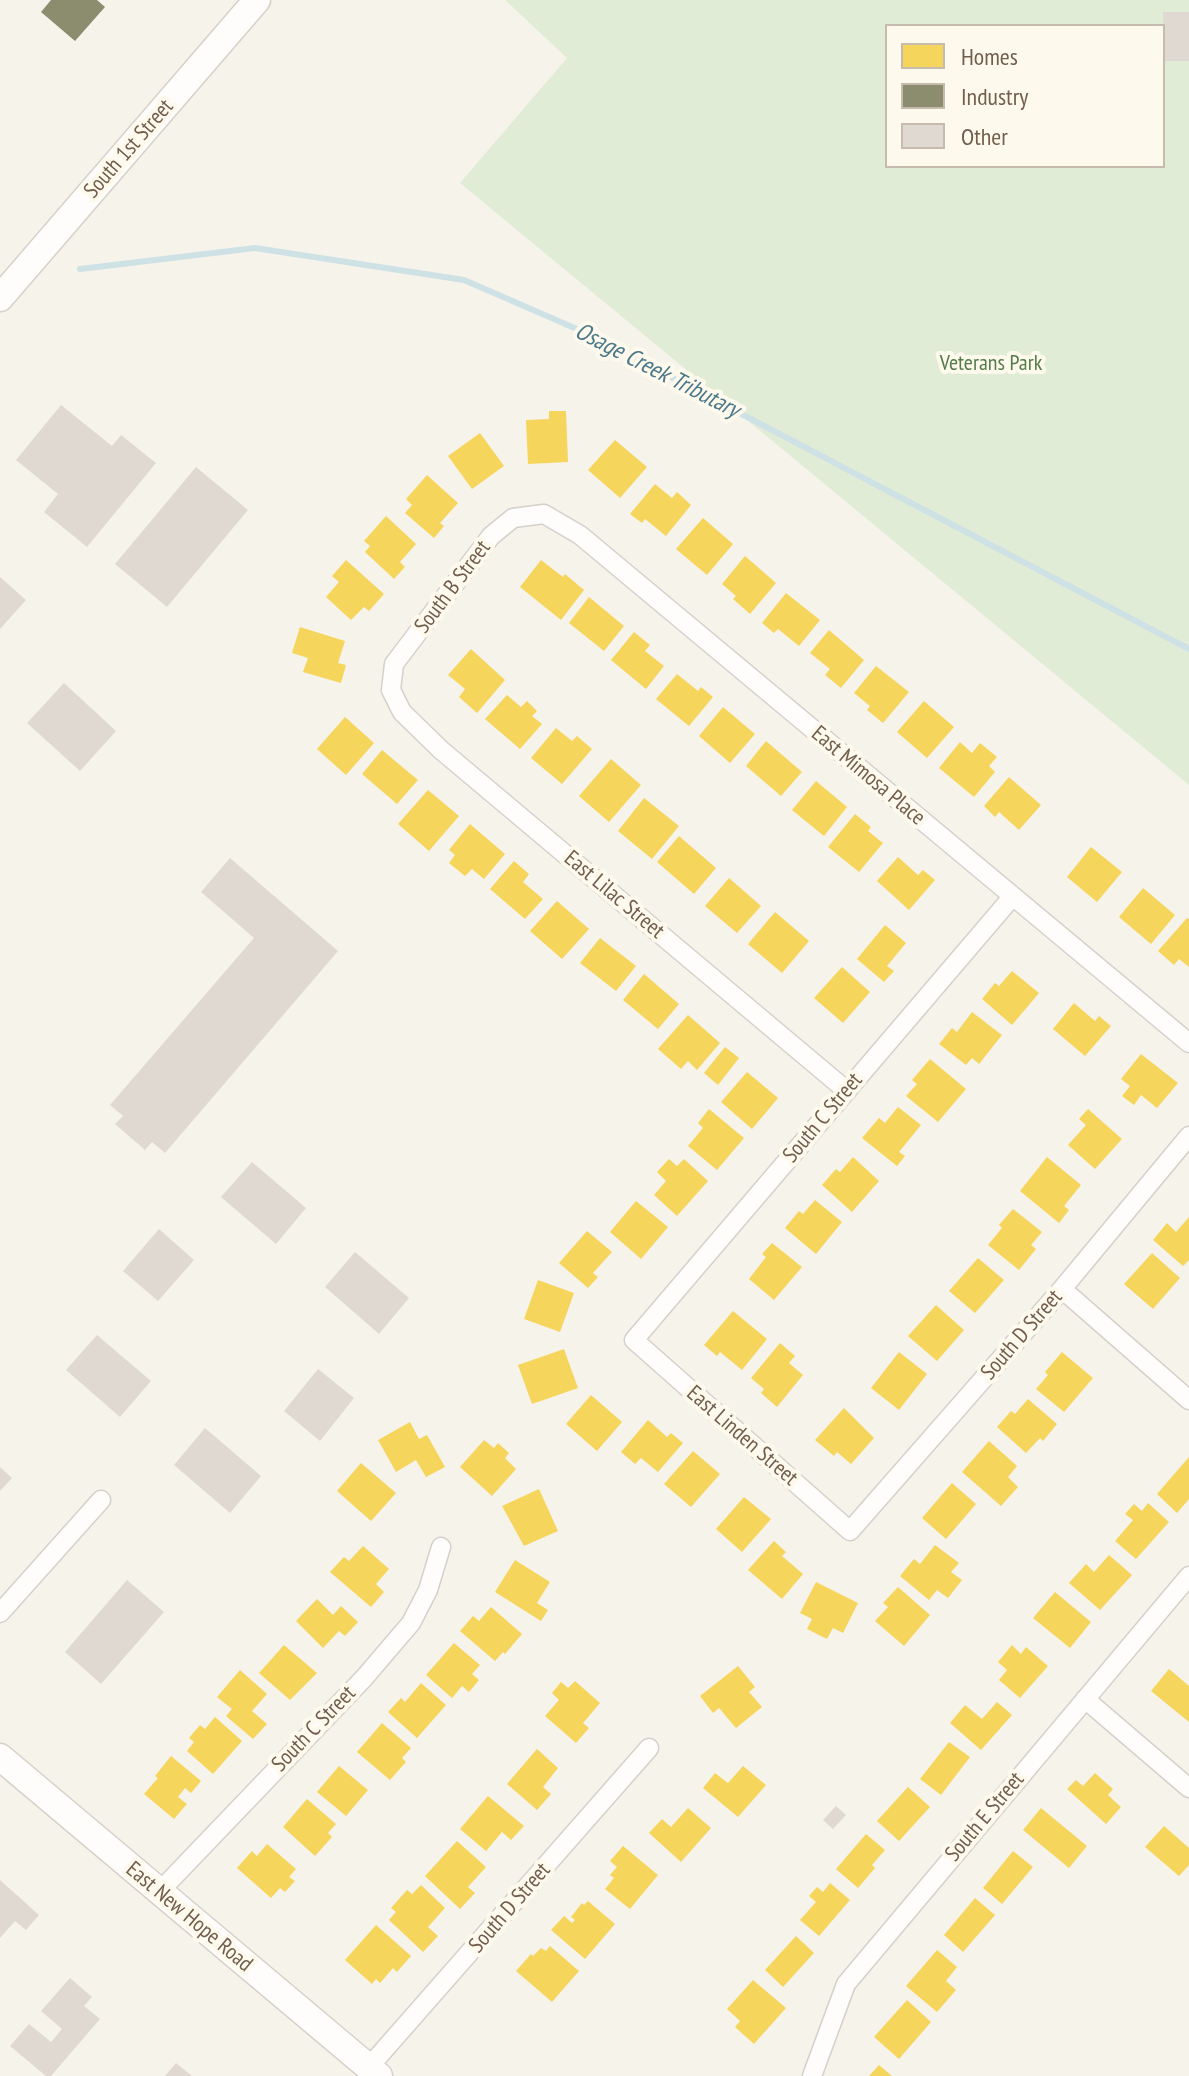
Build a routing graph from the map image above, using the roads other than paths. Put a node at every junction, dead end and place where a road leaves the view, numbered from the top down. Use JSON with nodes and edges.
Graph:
{"nodes":[{"id":1,"x":257,"y":0,"type":"edge"},
{"id":2,"x":0,"y":298,"type":"edge"},
{"id":3,"x":544,"y":514,"type":"joint"},
{"id":4,"x":391,"y":690,"type":"joint"},
{"id":5,"x":1013,"y":896,"type":"junction"},
{"id":6,"x":1189,"y":1043,"type":"edge"},
{"id":7,"x":847,"y":1091,"type":"junction"},
{"id":8,"x":1189,"y":1136,"type":"edge"},
{"id":9,"x":1062,"y":1289,"type":"junction"},
{"id":10,"x":634,"y":1340,"type":"joint"},
{"id":11,"x":1189,"y":1400,"type":"edge"},
{"id":12,"x":101,"y":1500,"type":"dead end"},
{"id":13,"x":850,"y":1531,"type":"joint"},
{"id":14,"x":441,"y":1547,"type":"dead end"},
{"id":15,"x":1189,"y":1576,"type":"edge"},
{"id":16,"x":0,"y":1613,"type":"edge"},
{"id":17,"x":1085,"y":1699,"type":"junction"},
{"id":18,"x":649,"y":1748,"type":"dead end"},
{"id":19,"x":0,"y":1757,"type":"edge"},
{"id":20,"x":1189,"y":1788,"type":"edge"},
{"id":21,"x":159,"y":1892,"type":"junction"},
{"id":22,"x":374,"y":2072,"type":"edge"},
{"id":23,"x":812,"y":2076,"type":"edge"}],
"edges":[{"from":1,"to":2,"type":"street","name":"South 1st Street"},
{"from":3,"to":4,"type":"street","name":"South B Street"},
{"from":3,"to":5,"type":"street","name":"East Mimosa Place"},
{"from":4,"to":7,"type":"street","name":"East Lilac Street"},
{"from":5,"to":6,"type":"street","name":"East Mimosa Place"},
{"from":5,"to":7,"type":"street","name":"South C Street"},
{"from":7,"to":10,"type":"street","name":"South C Street"},
{"from":8,"to":9,"type":"street","name":"South D Street"},
{"from":9,"to":11,"type":"street"},
{"from":9,"to":13,"type":"street","name":"South D Street"},
{"from":10,"to":13,"type":"street","name":"East Linden Street"},
{"from":12,"to":16,"type":"street"},
{"from":14,"to":21,"type":"street","name":"South C Street"},
{"from":15,"to":17,"type":"street","name":"South E Street"},
{"from":17,"to":20,"type":"street"},
{"from":17,"to":23,"type":"street","name":"South E Street"},
{"from":18,"to":22,"type":"street","name":"South D Street"},
{"from":19,"to":21,"type":"street","name":"East New Hope Road"},
{"from":21,"to":22,"type":"street","name":"East New Hope Road"}]}
